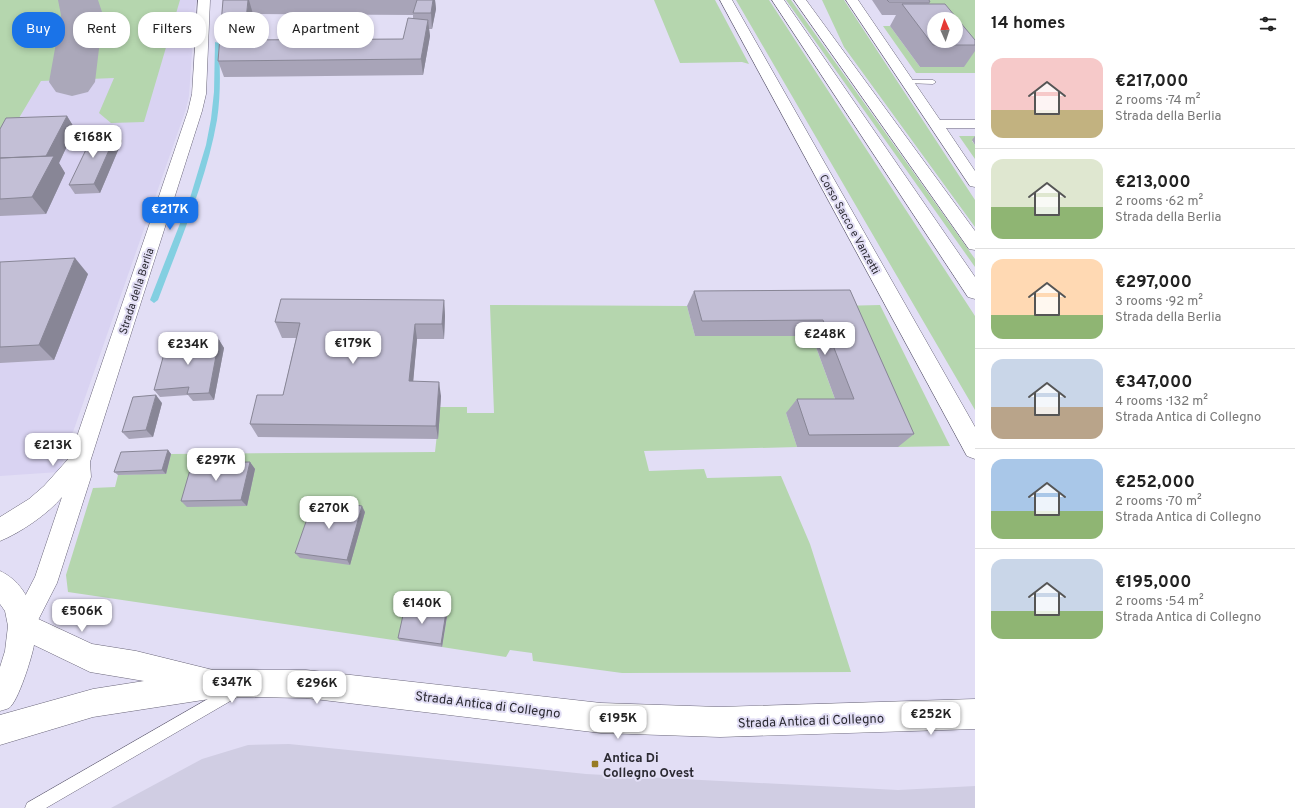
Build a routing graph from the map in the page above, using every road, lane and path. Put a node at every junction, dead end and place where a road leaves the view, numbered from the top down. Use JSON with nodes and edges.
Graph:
{"nodes":[{"id":1,"x":204,"y":0,"type":"edge"},
{"id":2,"x":726,"y":0,"type":"edge"},
{"id":3,"x":778,"y":0,"type":"edge"},
{"id":4,"x":800,"y":0,"type":"edge"},
{"id":5,"x":814,"y":0,"type":"edge"},
{"id":6,"x":852,"y":0,"type":"edge"},
{"id":7,"x":826,"y":37,"type":"junction"},
{"id":8,"x":908,"y":82,"type":"junction"},
{"id":9,"x":933,"y":82,"type":"dead end"},
{"id":10,"x":935,"y":124,"type":"junction"},
{"id":11,"x":975,"y":124,"type":"edge"},
{"id":12,"x":975,"y":182,"type":"edge"},
{"id":13,"x":975,"y":244,"type":"edge"},
{"id":14,"x":975,"y":292,"type":"edge"},
{"id":15,"x":975,"y":449,"type":"edge"},
{"id":16,"x":79,"y":462,"type":"junction"},
{"id":17,"x":0,"y":530,"type":"edge"},
{"id":18,"x":0,"y":584,"type":"edge"},
{"id":19,"x":22,"y":625,"type":"junction"},
{"id":20,"x":247,"y":683,"type":"junction"},
{"id":21,"x":216,"y":684,"type":"junction"},
{"id":22,"x":0,"y":697,"type":"edge"},
{"id":23,"x":975,"y":714,"type":"edge"},
{"id":24,"x":0,"y":730,"type":"edge"},
{"id":25,"x":32,"y":808,"type":"edge"}],
"edges":[{"from":1,"to":16,"type":"street","name":"Strada della Berlia"},
{"from":2,"to":15,"type":"main road","name":"Corso Sacco e Vanzetti"},
{"from":3,"to":14,"type":"main road"},
{"from":4,"to":7,"type":"main road"},
{"from":5,"to":7,"type":"main road"},
{"from":6,"to":8,"type":"street"},
{"from":7,"to":13,"type":"main road"},
{"from":8,"to":9,"type":"lane"},
{"from":8,"to":10,"type":"street"},
{"from":10,"to":11,"type":"street"},
{"from":10,"to":12,"type":"street"},
{"from":16,"to":17,"type":"street","name":"Strada della Berlia"},
{"from":16,"to":19,"type":"street","name":"Strada della Berlia"},
{"from":18,"to":19,"type":"main road"},
{"from":19,"to":21,"type":"main road","name":"Strada Antica di Collegno"},
{"from":19,"to":22,"type":"main road"},
{"from":20,"to":21,"type":"main road","name":"Strada Antica di Collegno"},
{"from":20,"to":23,"type":"main road","name":"Strada Antica di Collegno"},
{"from":20,"to":25,"type":"lane"},
{"from":21,"to":24,"type":"main road","name":"Strada Antica di Collegno"}]}
